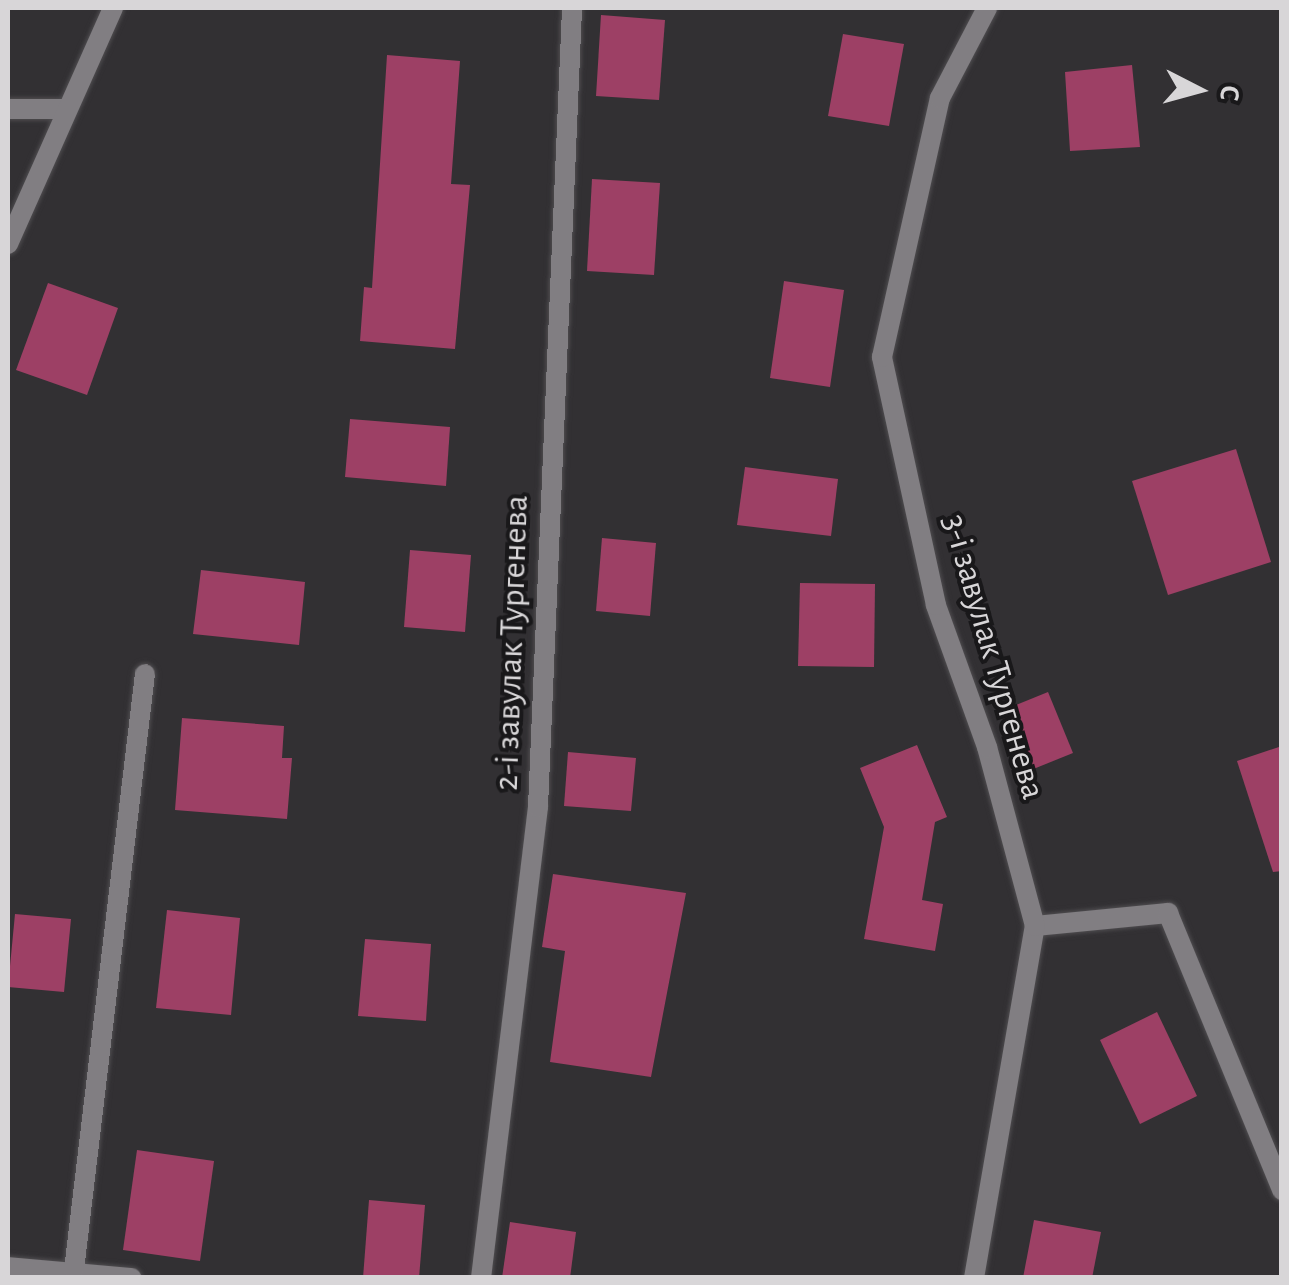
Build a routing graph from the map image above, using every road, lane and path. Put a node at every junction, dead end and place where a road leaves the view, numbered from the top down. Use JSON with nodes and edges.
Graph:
{"nodes":[{"id":1,"x":113,"y":8,"type":"edge"},
{"id":2,"x":572,"y":8,"type":"edge"},
{"id":3,"x":987,"y":8,"type":"edge"},
{"id":4,"x":8,"y":109,"type":"edge"},
{"id":5,"x":64,"y":109,"type":"junction"},
{"id":6,"x":8,"y":244,"type":"edge"},
{"id":7,"x":145,"y":674,"type":"dead end"},
{"id":8,"x":1035,"y":926,"type":"junction"},
{"id":9,"x":1282,"y":1190,"type":"edge"},
{"id":10,"x":8,"y":1267,"type":"edge"},
{"id":11,"x":74,"y":1270,"type":"junction"},
{"id":12,"x":132,"y":1278,"type":"edge"},
{"id":13,"x":481,"y":1278,"type":"edge"},
{"id":14,"x":974,"y":1278,"type":"edge"}],
"edges":[{"from":1,"to":5,"type":"street"},
{"from":2,"to":13,"type":"street","name":"2-і завулак Тургенева"},
{"from":3,"to":8,"type":"street","name":"3-і завулак Тургенева"},
{"from":4,"to":5,"type":"street"},
{"from":5,"to":6,"type":"street"},
{"from":7,"to":11,"type":"street"},
{"from":8,"to":9,"type":"street"},
{"from":8,"to":14,"type":"street","name":"3-і завулак Тургенева"},
{"from":10,"to":11,"type":"street"},
{"from":11,"to":12,"type":"street"}]}
